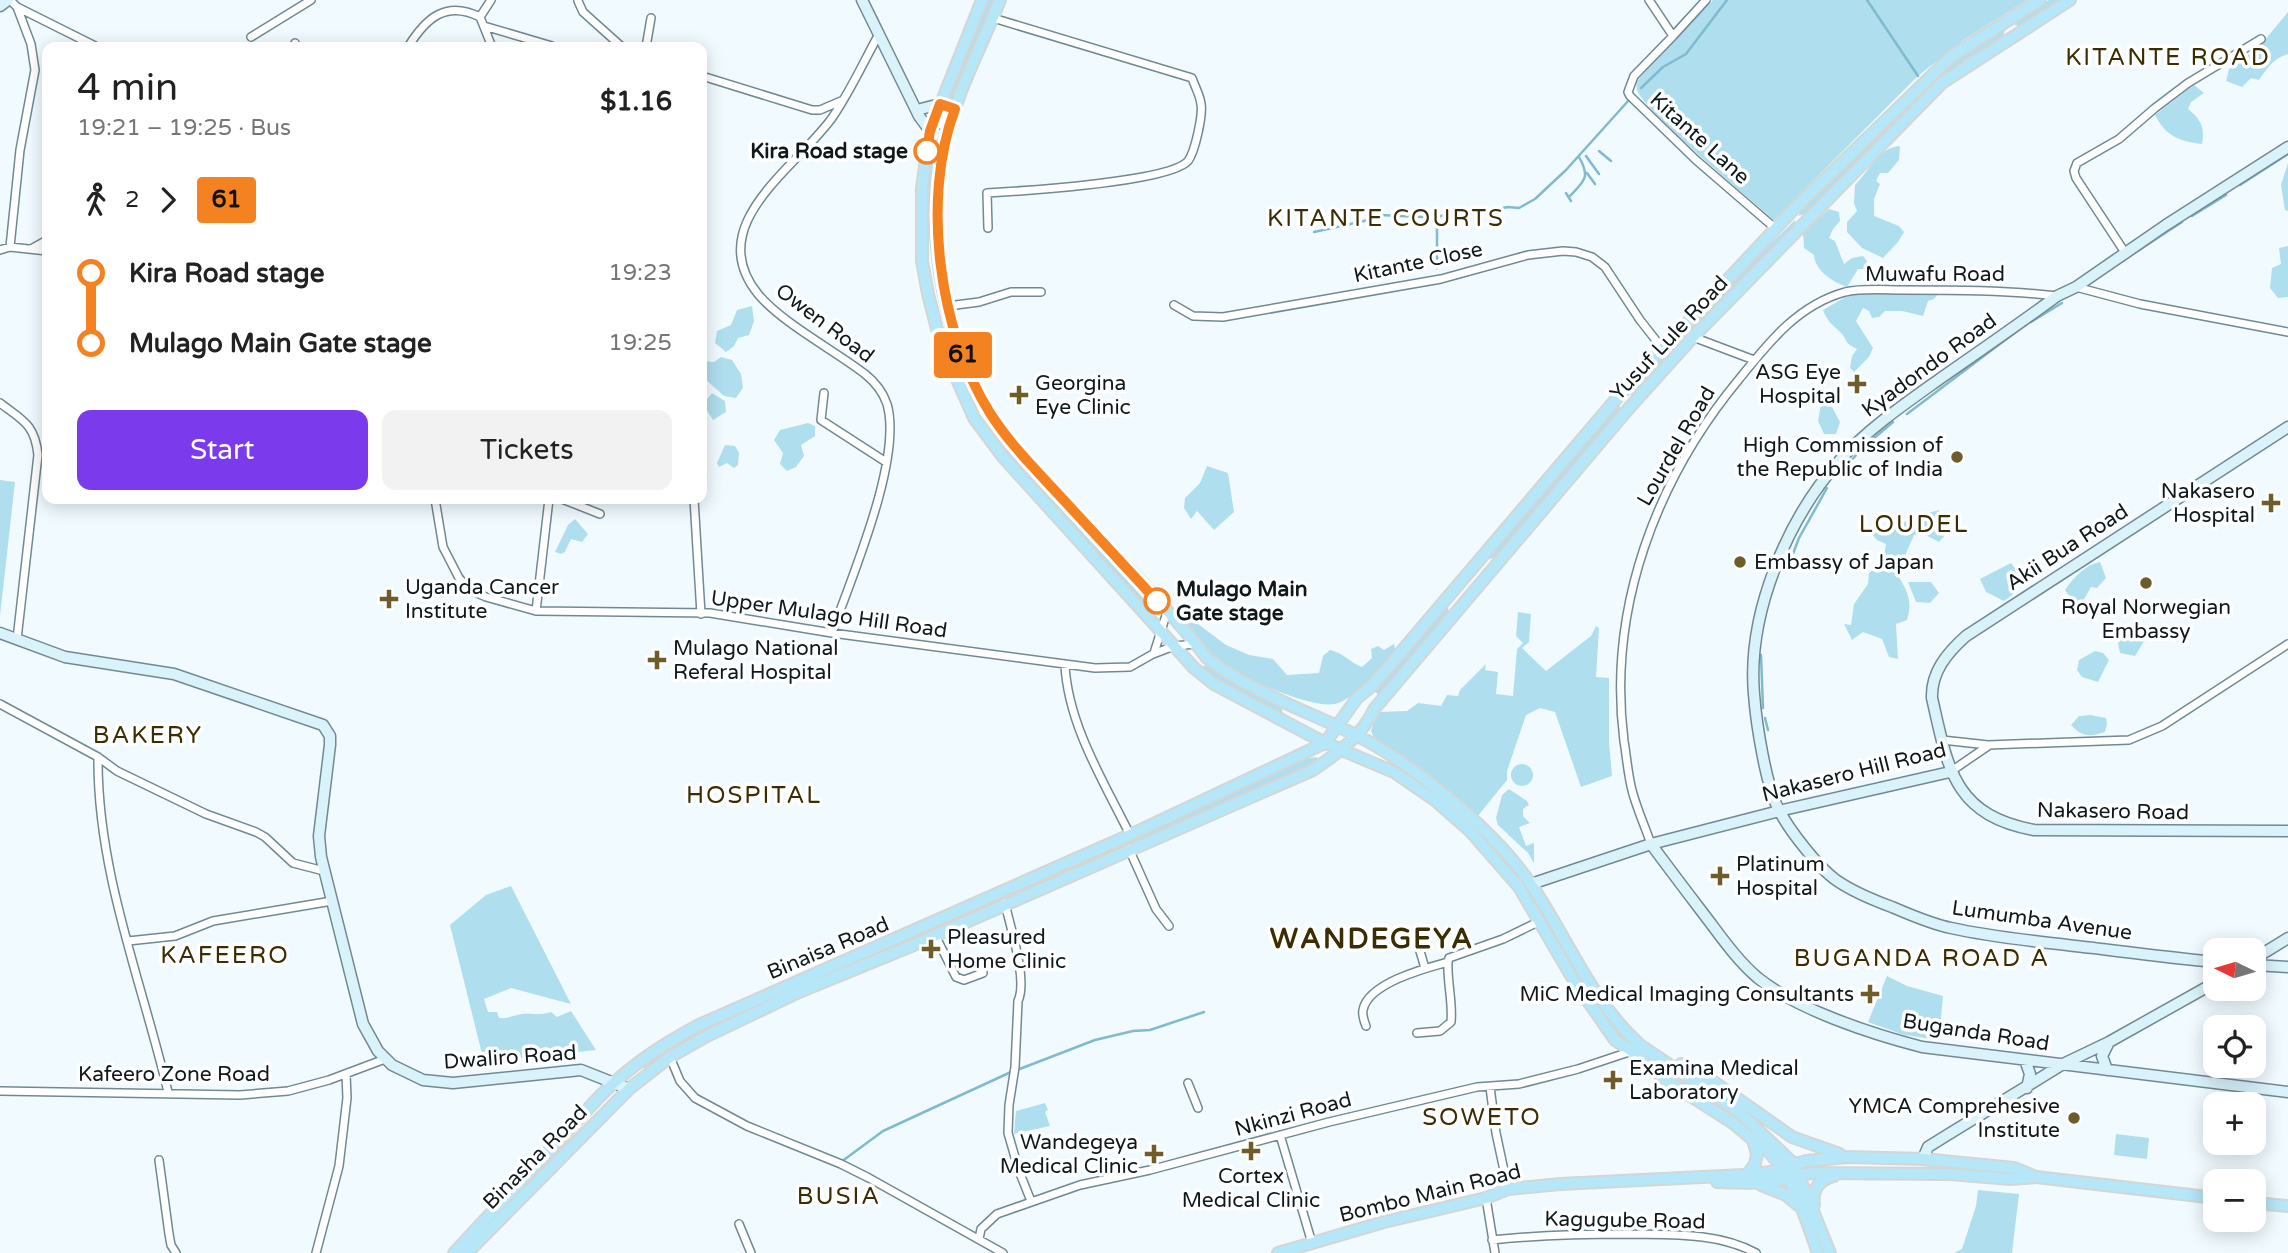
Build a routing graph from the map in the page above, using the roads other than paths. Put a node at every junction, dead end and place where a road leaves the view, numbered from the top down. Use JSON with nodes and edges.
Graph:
{"nodes":[{"id":1,"x":9,"y":0,"type":"edge"},
{"id":2,"x":311,"y":0,"type":"edge"},
{"id":3,"x":491,"y":0,"type":"edge"},
{"id":4,"x":862,"y":0,"type":"edge"},
{"id":5,"x":982,"y":0,"type":"edge"},
{"id":6,"x":1000,"y":0,"type":"edge"},
{"id":7,"x":1649,"y":0,"type":"edge"},
{"id":8,"x":1706,"y":0,"type":"edge"},
{"id":9,"x":2040,"y":0,"type":"edge"},
{"id":10,"x":2070,"y":0,"type":"edge"},
{"id":11,"x":578,"y":1,"type":"edge"},
{"id":12,"x":0,"y":6,"type":"edge"},
{"id":13,"x":17,"y":7,"type":"junction"},
{"id":14,"x":480,"y":17,"type":"junction"},
{"id":15,"x":651,"y":18,"type":"dead end"},
{"id":16,"x":993,"y":18,"type":"junction"},
{"id":17,"x":2003,"y":22,"type":"junction"},
{"id":18,"x":484,"y":26,"type":"junction"},
{"id":19,"x":879,"y":34,"type":"junction"},
{"id":20,"x":1673,"y":36,"type":"junction"},
{"id":21,"x":2012,"y":36,"type":"junction"},
{"id":22,"x":251,"y":37,"type":"dead end"},
{"id":23,"x":2261,"y":39,"type":"dead end"},
{"id":24,"x":87,"y":42,"type":"edge"},
{"id":25,"x":412,"y":42,"type":"edge"},
{"id":26,"x":490,"y":42,"type":"edge"},
{"id":27,"x":538,"y":42,"type":"edge"},
{"id":28,"x":616,"y":42,"type":"edge"},
{"id":29,"x":647,"y":42,"type":"edge"},
{"id":30,"x":707,"y":78,"type":"edge"},
{"id":31,"x":842,"y":101,"type":"junction"},
{"id":32,"x":940,"y":104,"type":"junction"},
{"id":33,"x":955,"y":109,"type":"junction"},
{"id":34,"x":917,"y":110,"type":"junction"},
{"id":35,"x":930,"y":131,"type":"junction"},
{"id":36,"x":946,"y":138,"type":"junction"},
{"id":37,"x":2288,"y":148,"type":"edge"},
{"id":38,"x":988,"y":228,"type":"dead end"},
{"id":39,"x":1776,"y":229,"type":"junction"},
{"id":40,"x":42,"y":243,"type":"edge"},
{"id":41,"x":10,"y":247,"type":"junction"},
{"id":42,"x":30,"y":249,"type":"junction"},
{"id":43,"x":0,"y":250,"type":"edge"},
{"id":44,"x":42,"y":250,"type":"edge"},
{"id":45,"x":2126,"y":254,"type":"junction"},
{"id":46,"x":2076,"y":287,"type":"junction"},
{"id":47,"x":1041,"y":292,"type":"dead end"},
{"id":48,"x":2057,"y":296,"type":"junction"},
{"id":49,"x":948,"y":306,"type":"junction"},
{"id":50,"x":1174,"y":306,"type":"dead end"},
{"id":51,"x":2288,"y":332,"type":"edge"},
{"id":52,"x":1693,"y":337,"type":"junction"},
{"id":53,"x":1662,"y":348,"type":"junction"},
{"id":54,"x":1754,"y":360,"type":"junction"},
{"id":55,"x":824,"y":393,"type":"dead end"},
{"id":56,"x":1618,"y":398,"type":"junction"},
{"id":57,"x":0,"y":403,"type":"edge"},
{"id":58,"x":1630,"y":407,"type":"junction"},
{"id":59,"x":2288,"y":427,"type":"edge"},
{"id":60,"x":1022,"y":455,"type":"junction"},
{"id":61,"x":886,"y":461,"type":"junction"},
{"id":62,"x":1012,"y":467,"type":"junction"},
{"id":63,"x":435,"y":504,"type":"edge"},
{"id":64,"x":548,"y":504,"type":"edge"},
{"id":65,"x":575,"y":504,"type":"edge"},
{"id":66,"x":694,"y":504,"type":"edge"},
{"id":67,"x":600,"y":514,"type":"dead end"},
{"id":68,"x":1478,"y":561,"type":"junction"},
{"id":69,"x":1489,"y":573,"type":"junction"},
{"id":70,"x":1446,"y":599,"type":"junction"},
{"id":71,"x":1457,"y":610,"type":"junction"},
{"id":72,"x":536,"y":611,"type":"junction"},
{"id":73,"x":1167,"y":612,"type":"junction"},
{"id":74,"x":701,"y":614,"type":"junction"},
{"id":75,"x":1161,"y":631,"type":"junction"},
{"id":76,"x":832,"y":633,"type":"junction"},
{"id":77,"x":0,"y":634,"type":"edge"},
{"id":78,"x":17,"y":639,"type":"junction"},
{"id":79,"x":1197,"y":644,"type":"junction"},
{"id":80,"x":2288,"y":644,"type":"edge"},
{"id":81,"x":1174,"y":646,"type":"junction"},
{"id":82,"x":1154,"y":653,"type":"junction"},
{"id":83,"x":1065,"y":665,"type":"junction"},
{"id":84,"x":0,"y":704,"type":"edge"},
{"id":85,"x":1336,"y":726,"type":"junction"},
{"id":86,"x":1357,"y":735,"type":"junction"},
{"id":87,"x":1942,"y":740,"type":"junction"},
{"id":88,"x":1325,"y":743,"type":"junction"},
{"id":89,"x":1989,"y":745,"type":"junction"},
{"id":90,"x":1343,"y":750,"type":"junction"},
{"id":91,"x":98,"y":757,"type":"junction"},
{"id":92,"x":1950,"y":772,"type":"junction"},
{"id":93,"x":1779,"y":811,"type":"junction"},
{"id":94,"x":2288,"y":831,"type":"edge"},
{"id":95,"x":1130,"y":835,"type":"junction"},
{"id":96,"x":1651,"y":844,"type":"junction"},
{"id":97,"x":1129,"y":849,"type":"junction"},
{"id":98,"x":324,"y":871,"type":"junction"},
{"id":99,"x":1531,"y":884,"type":"junction"},
{"id":100,"x":332,"y":901,"type":"junction"},
{"id":101,"x":1005,"y":903,"type":"junction"},
{"id":102,"x":1538,"y":922,"type":"junction"},
{"id":103,"x":1169,"y":926,"type":"dead end"},
{"id":104,"x":934,"y":935,"type":"junction"},
{"id":105,"x":2288,"y":938,"type":"edge"},
{"id":106,"x":128,"y":941,"type":"junction"},
{"id":107,"x":1417,"y":941,"type":"dead end"},
{"id":108,"x":2266,"y":952,"type":"edge"},
{"id":109,"x":2203,"y":961,"type":"edge"},
{"id":110,"x":1448,"y":962,"type":"junction"},
{"id":111,"x":2266,"y":966,"type":"edge"},
{"id":112,"x":2288,"y":967,"type":"edge"},
{"id":113,"x":1425,"y":968,"type":"junction"},
{"id":114,"x":983,"y":973,"type":"dead end"},
{"id":115,"x":1587,"y":977,"type":"junction"},
{"id":116,"x":1576,"y":984,"type":"junction"},
{"id":117,"x":2203,"y":987,"type":"edge"},
{"id":118,"x":1366,"y":1026,"type":"dead end"},
{"id":119,"x":1417,"y":1033,"type":"dead end"},
{"id":120,"x":2109,"y":1042,"type":"junction"},
{"id":121,"x":1632,"y":1051,"type":"junction"},
{"id":122,"x":1650,"y":1051,"type":"junction"},
{"id":123,"x":670,"y":1057,"type":"junction"},
{"id":124,"x":385,"y":1059,"type":"junction"},
{"id":125,"x":2025,"y":1060,"type":"junction"},
{"id":126,"x":2063,"y":1064,"type":"junction"},
{"id":127,"x":2107,"y":1070,"type":"junction"},
{"id":128,"x":346,"y":1074,"type":"junction"},
{"id":129,"x":613,"y":1083,"type":"junction"},
{"id":130,"x":1188,"y":1083,"type":"dead end"},
{"id":131,"x":1490,"y":1087,"type":"junction"},
{"id":132,"x":2027,"y":1088,"type":"junction"},
{"id":133,"x":629,"y":1089,"type":"junction"},
{"id":134,"x":0,"y":1091,"type":"edge"},
{"id":135,"x":168,"y":1092,"type":"junction"},
{"id":136,"x":2288,"y":1092,"type":"edge"},
{"id":137,"x":1198,"y":1108,"type":"dead end"},
{"id":138,"x":1743,"y":1131,"type":"junction"},
{"id":139,"x":1280,"y":1135,"type":"junction"},
{"id":140,"x":1848,"y":1157,"type":"junction"},
{"id":141,"x":1923,"y":1159,"type":"junction"},
{"id":142,"x":159,"y":1160,"type":"dead end"},
{"id":143,"x":1792,"y":1171,"type":"junction"},
{"id":144,"x":1849,"y":1173,"type":"junction"},
{"id":145,"x":2036,"y":1177,"type":"junction"},
{"id":146,"x":1747,"y":1179,"type":"junction"},
{"id":147,"x":1508,"y":1189,"type":"junction"},
{"id":148,"x":2203,"y":1196,"type":"edge"},
{"id":149,"x":1486,"y":1198,"type":"junction"},
{"id":150,"x":1031,"y":1201,"type":"junction"},
{"id":151,"x":2266,"y":1204,"type":"edge"},
{"id":152,"x":2288,"y":1206,"type":"edge"},
{"id":153,"x":1800,"y":1207,"type":"junction"},
{"id":154,"x":1817,"y":1218,"type":"junction"},
{"id":155,"x":739,"y":1224,"type":"dead end"},
{"id":156,"x":979,"y":1239,"type":"junction"},
{"id":157,"x":1492,"y":1240,"type":"junction"},
{"id":158,"x":1312,"y":1243,"type":"junction"},
{"id":159,"x":176,"y":1253,"type":"edge"},
{"id":160,"x":316,"y":1253,"type":"edge"},
{"id":161,"x":454,"y":1253,"type":"edge"},
{"id":162,"x":467,"y":1253,"type":"edge"},
{"id":163,"x":751,"y":1253,"type":"edge"},
{"id":164,"x":1003,"y":1253,"type":"edge"},
{"id":165,"x":1278,"y":1253,"type":"edge"},
{"id":166,"x":1495,"y":1253,"type":"edge"},
{"id":167,"x":1756,"y":1253,"type":"edge"},
{"id":168,"x":1818,"y":1253,"type":"edge"},
{"id":169,"x":1830,"y":1253,"type":"edge"}],
"edges":[{"from":1,"to":12,"type":"street"},
{"from":1,"to":13,"type":"street"},
{"from":2,"to":22,"type":"street"},
{"from":3,"to":14,"type":"street"},
{"from":4,"to":19,"type":"street"},
{"from":5,"to":32,"type":"main road"},
{"from":6,"to":16,"type":"main road"},
{"from":7,"to":20,"type":"street"},
{"from":8,"to":20,"type":"street"},
{"from":9,"to":17,"type":"main road","name":"Yusuf Lule Road"},
{"from":10,"to":21,"type":"main road","name":"Yusuf Lule Road"},
{"from":11,"to":28,"type":"street"},
{"from":13,"to":24,"type":"street"},
{"from":13,"to":41,"type":"street"},
{"from":14,"to":18,"type":"street"},
{"from":14,"to":25,"type":"street"},
{"from":15,"to":29,"type":"street"},
{"from":16,"to":33,"type":"main road"},
{"from":16,"to":38,"type":"street"},
{"from":17,"to":21,"type":"main road"},
{"from":17,"to":39,"type":"main road","name":"Yusuf Lule Road"},
{"from":18,"to":26,"type":"street"},
{"from":18,"to":27,"type":"street"},
{"from":19,"to":31,"type":"street","name":"Owen Road"},
{"from":19,"to":34,"type":"street"},
{"from":20,"to":39,"type":"street","name":"Kitante Lane"},
{"from":21,"to":52,"type":"main road","name":"Yusuf Lule Road"},
{"from":23,"to":45,"type":"street"},
{"from":30,"to":31,"type":"street"},
{"from":31,"to":61,"type":"street","name":"Owen Road"},
{"from":32,"to":33,"type":"street"},
{"from":32,"to":34,"type":"street"},
{"from":32,"to":35,"type":"main road"},
{"from":33,"to":36,"type":"main road"},
{"from":34,"to":35,"type":"street"},
{"from":35,"to":36,"type":"street"},
{"from":35,"to":62,"type":"main road"},
{"from":36,"to":49,"type":"main road"},
{"from":37,"to":45,"type":"street","name":"Kyadondo Road"},
{"from":39,"to":53,"type":"main road","name":"Yusuf Lule Road"},
{"from":40,"to":42,"type":"street"},
{"from":41,"to":42,"type":"street"},
{"from":41,"to":43,"type":"street"},
{"from":42,"to":44,"type":"street"},
{"from":45,"to":46,"type":"street","name":"Kyadondo Road"},
{"from":46,"to":48,"type":"street","name":"Kyadondo Road"},
{"from":46,"to":51,"type":"street"},
{"from":47,"to":49,"type":"street"},
{"from":48,"to":54,"type":"street","name":"Muwafu Road"},
{"from":48,"to":93,"type":"street","name":"Kyadondo Road"},
{"from":49,"to":60,"type":"main road"},
{"from":50,"to":53,"type":"street","name":"Kitante Close"},
{"from":52,"to":54,"type":"street"},
{"from":52,"to":58,"type":"main road","name":"Yusuf Lule Road"},
{"from":53,"to":56,"type":"main road","name":"Yusuf Lule Road"},
{"from":54,"to":96,"type":"street","name":"Lourdel Road"},
{"from":55,"to":61,"type":"street"},
{"from":56,"to":58,"type":"main road"},
{"from":56,"to":68,"type":"main road","name":"Yusuf Lule Road"},
{"from":57,"to":78,"type":"street"},
{"from":58,"to":69,"type":"main road","name":"Yusuf Lule Road"},
{"from":59,"to":87,"type":"street","name":"Akii Bua Road"},
{"from":60,"to":62,"type":"main road"},
{"from":60,"to":73,"type":"main road"},
{"from":61,"to":76,"type":"street","name":"Owen Road"},
{"from":62,"to":75,"type":"main road"},
{"from":63,"to":72,"type":"street","name":"Upper Mulago Hill Road"},
{"from":64,"to":72,"type":"street"},
{"from":65,"to":67,"type":"street"},
{"from":66,"to":74,"type":"street"},
{"from":68,"to":69,"type":"main road"},
{"from":68,"to":70,"type":"main road","name":"Yusuf Lule Road"},
{"from":69,"to":71,"type":"main road","name":"Yusuf Lule Road"},
{"from":70,"to":71,"type":"main road"},
{"from":70,"to":85,"type":"main road","name":"Yusuf Lule Road"},
{"from":71,"to":86,"type":"main road","name":"Yusuf Lule Road"},
{"from":72,"to":74,"type":"street","name":"Upper Mulago Hill Road"},
{"from":73,"to":75,"type":"street"},
{"from":73,"to":79,"type":"main road"},
{"from":74,"to":76,"type":"street","name":"Upper Mulago Hill Road"},
{"from":75,"to":81,"type":"main road"},
{"from":75,"to":82,"type":"street"},
{"from":76,"to":83,"type":"street","name":"Upper Mulago Hill Road"},
{"from":77,"to":78,"type":"street","name":"Dwaliro Road"},
{"from":78,"to":98,"type":"street","name":"Dwaliro Road"},
{"from":79,"to":81,"type":"street","name":"Upper Mulago Hill Road"},
{"from":79,"to":85,"type":"main road"},
{"from":80,"to":89,"type":"street"},
{"from":81,"to":82,"type":"street","name":"Upper Mulago Hill Road"},
{"from":81,"to":88,"type":"main road"},
{"from":82,"to":83,"type":"street","name":"Upper Mulago Hill Road"},
{"from":83,"to":95,"type":"street"},
{"from":84,"to":91,"type":"street"},
{"from":85,"to":86,"type":"main road"},
{"from":85,"to":88,"type":"main road","name":"Yusuf Lule Road"},
{"from":86,"to":90,"type":"main road","name":"Yusuf Lule Road"},
{"from":86,"to":99,"type":"main road"},
{"from":87,"to":89,"type":"street"},
{"from":87,"to":92,"type":"street","name":"Nakasero Road"},
{"from":88,"to":90,"type":"main road"},
{"from":88,"to":95,"type":"main road","name":"Binaisa Road"},
{"from":89,"to":92,"type":"street","name":"Nakasero Hill Road"},
{"from":90,"to":97,"type":"main road","name":"Binaisa Road"},
{"from":90,"to":102,"type":"main road"},
{"from":91,"to":98,"type":"street"},
{"from":91,"to":106,"type":"street"},
{"from":92,"to":93,"type":"street","name":"Nakasero Hill Road"},
{"from":92,"to":94,"type":"street","name":"Nakasero Road"},
{"from":93,"to":96,"type":"street","name":"Nakasero Hill Road"},
{"from":93,"to":109,"type":"street","name":"Lumumba Avenue"},
{"from":95,"to":129,"type":"main road","name":"Binaisa Road"},
{"from":96,"to":99,"type":"street","name":"Nakasero Hill Road"},
{"from":96,"to":125,"type":"street","name":"Buganda Road"},
{"from":97,"to":101,"type":"main road","name":"Binaisa Road"},
{"from":97,"to":103,"type":"street"},
{"from":98,"to":100,"type":"street","name":"Dwaliro Road"},
{"from":99,"to":115,"type":"main road"},
{"from":100,"to":106,"type":"street"},
{"from":100,"to":124,"type":"street","name":"Dwaliro Road"},
{"from":101,"to":104,"type":"main road","name":"Binaisa Road"},
{"from":101,"to":150,"type":"street"},
{"from":102,"to":110,"type":"street"},
{"from":102,"to":116,"type":"main road"},
{"from":104,"to":114,"type":"street"},
{"from":104,"to":123,"type":"main road","name":"Binaisa Road"},
{"from":105,"to":108,"type":"street"},
{"from":106,"to":135,"type":"street"},
{"from":107,"to":113,"type":"street"},
{"from":110,"to":113,"type":"street"},
{"from":110,"to":119,"type":"street"},
{"from":111,"to":112,"type":"street"},
{"from":113,"to":118,"type":"street"},
{"from":115,"to":116,"type":"main road"},
{"from":115,"to":122,"type":"main road"},
{"from":116,"to":121,"type":"main road"},
{"from":117,"to":120,"type":"street"},
{"from":120,"to":126,"type":"street"},
{"from":120,"to":127,"type":"street"},
{"from":121,"to":131,"type":"street","name":"Nkinzi Road"},
{"from":121,"to":138,"type":"main road"},
{"from":122,"to":140,"type":"main road"},
{"from":122,"to":143,"type":"main road"},
{"from":123,"to":133,"type":"main road","name":"Binaisa Road"},
{"from":123,"to":156,"type":"street"},
{"from":124,"to":128,"type":"street","name":"Kafeero Zone Road"},
{"from":124,"to":129,"type":"street","name":"Dwaliro Road"},
{"from":125,"to":126,"type":"street","name":"Buganda Road"},
{"from":125,"to":132,"type":"street"},
{"from":126,"to":127,"type":"street","name":"Buganda Road"},
{"from":126,"to":132,"type":"street"},
{"from":127,"to":136,"type":"street","name":"Buganda Road"},
{"from":128,"to":135,"type":"street","name":"Kafeero Zone Road"},
{"from":128,"to":160,"type":"street"},
{"from":129,"to":133,"type":"street","name":"Dwaliro Road"},
{"from":129,"to":161,"type":"main road","name":"Binaisa Road"},
{"from":130,"to":137,"type":"street"},
{"from":131,"to":139,"type":"street","name":"Nkinzi Road"},
{"from":131,"to":147,"type":"street"},
{"from":132,"to":141,"type":"street"},
{"from":133,"to":162,"type":"main road","name":"Binasha Road"},
{"from":134,"to":135,"type":"street","name":"Kafeero Zone Road"},
{"from":138,"to":143,"type":"main road"},
{"from":138,"to":146,"type":"main road"},
{"from":139,"to":150,"type":"street","name":"Nkinzi Road"},
{"from":139,"to":158,"type":"street"},
{"from":140,"to":141,"type":"main road"},
{"from":140,"to":143,"type":"main road"},
{"from":141,"to":145,"type":"main road"},
{"from":142,"to":159,"type":"street"},
{"from":143,"to":144,"type":"main road"},
{"from":143,"to":146,"type":"main road"},
{"from":143,"to":146,"type":"main road"},
{"from":143,"to":153,"type":"main road"},
{"from":143,"to":154,"type":"main road"},
{"from":144,"to":145,"type":"main road"},
{"from":144,"to":154,"type":"main road"},
{"from":145,"to":148,"type":"main road"},
{"from":146,"to":147,"type":"main road","name":"Bombo Main Road"},
{"from":146,"to":153,"type":"main road"},
{"from":147,"to":149,"type":"main road","name":"Bombo Main Road"},
{"from":149,"to":157,"type":"street"},
{"from":149,"to":158,"type":"main road","name":"Bombo Main Road"},
{"from":150,"to":156,"type":"street","name":"Nkinzi Road"},
{"from":151,"to":152,"type":"main road"},
{"from":153,"to":168,"type":"main road"},
{"from":154,"to":169,"type":"main road"},
{"from":155,"to":163,"type":"street"},
{"from":156,"to":164,"type":"street"},
{"from":157,"to":166,"type":"street"},
{"from":157,"to":167,"type":"street","name":"Kagugube Road"},
{"from":158,"to":165,"type":"main road","name":"Bombo Main Road"}]}
